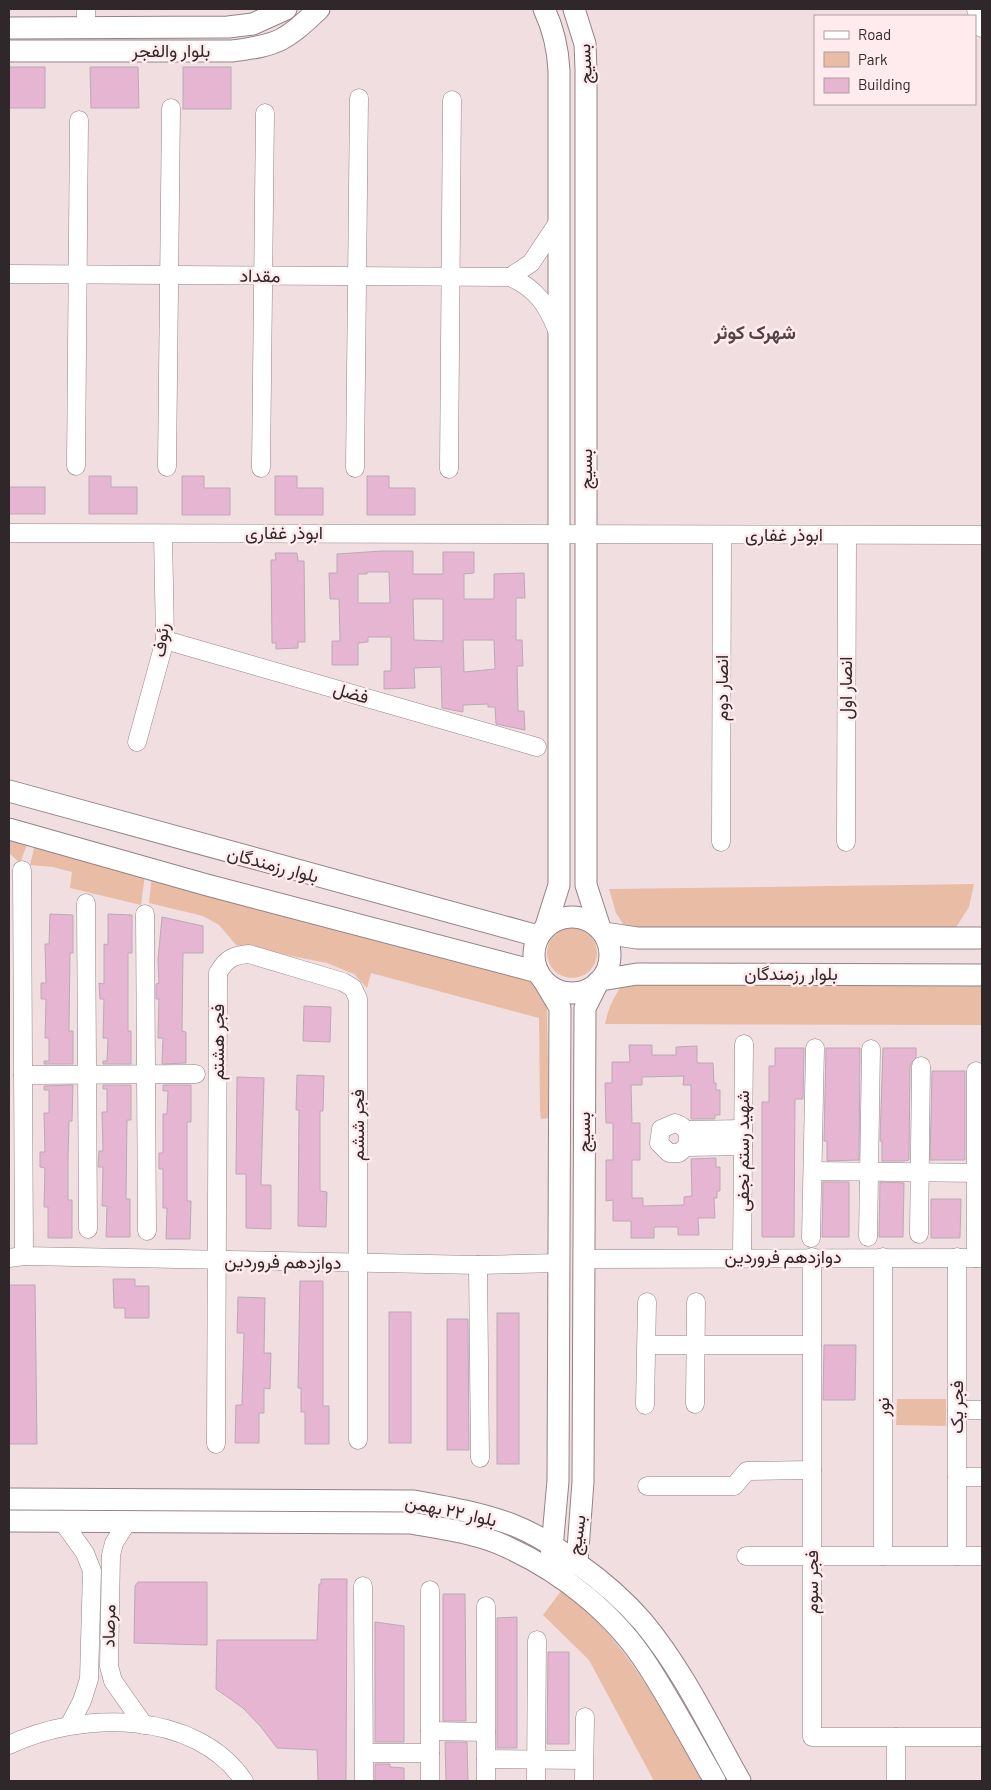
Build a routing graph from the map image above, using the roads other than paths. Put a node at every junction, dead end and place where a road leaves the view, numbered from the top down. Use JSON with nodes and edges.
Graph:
{"nodes":[{"id":1,"x":286,"y":9,"type":"edge"},
{"id":2,"x":319,"y":9,"type":"edge"},
{"id":3,"x":544,"y":9,"type":"edge"},
{"id":4,"x":574,"y":9,"type":"edge"},
{"id":5,"x":976,"y":9,"type":"edge"},
{"id":6,"x":86,"y":18,"type":"edge"},
{"id":7,"x":9,"y":28,"type":"edge"},
{"id":8,"x":982,"y":28,"type":"edge"},
{"id":9,"x":9,"y":51,"type":"edge"},
{"id":10,"x":359,"y":98,"type":"dead end"},
{"id":11,"x":452,"y":100,"type":"dead end"},
{"id":12,"x":171,"y":108,"type":"dead end"},
{"id":13,"x":265,"y":113,"type":"dead end"},
{"id":14,"x":79,"y":120,"type":"dead end"},
{"id":15,"x":559,"y":221,"type":"junction"},
{"id":16,"x":9,"y":274,"type":"edge"},
{"id":17,"x":78,"y":275,"type":"junction"},
{"id":18,"x":169,"y":276,"type":"junction"},
{"id":19,"x":263,"y":276,"type":"junction"},
{"id":20,"x":357,"y":277,"type":"junction"},
{"id":21,"x":510,"y":277,"type":"junction"},
{"id":22,"x":450,"y":278,"type":"junction"},
{"id":23,"x":559,"y":336,"type":"junction"},
{"id":24,"x":76,"y":466,"type":"dead end"},
{"id":25,"x":168,"y":467,"type":"dead end"},
{"id":26,"x":262,"y":468,"type":"dead end"},
{"id":27,"x":356,"y":468,"type":"dead end"},
{"id":28,"x":449,"y":469,"type":"dead end"},
{"id":29,"x":9,"y":532,"type":"edge"},
{"id":30,"x":559,"y":532,"type":"junction"},
{"id":31,"x":586,"y":532,"type":"junction"},
{"id":32,"x":163,"y":534,"type":"junction"},
{"id":33,"x":722,"y":534,"type":"junction"},
{"id":34,"x":847,"y":535,"type":"junction"},
{"id":35,"x":982,"y":535,"type":"edge"},
{"id":36,"x":165,"y":640,"type":"junction"},
{"id":37,"x":137,"y":742,"type":"dead end"},
{"id":38,"x":537,"y":746,"type":"dead end"},
{"id":39,"x":9,"y":791,"type":"edge"},
{"id":40,"x":9,"y":829,"type":"edge"},
{"id":41,"x":721,"y":842,"type":"dead end"},
{"id":42,"x":846,"y":842,"type":"dead end"},
{"id":43,"x":22,"y":870,"type":"dead end"},
{"id":44,"x":86,"y":903,"type":"dead end"},
{"id":45,"x":145,"y":914,"type":"dead end"},
{"id":46,"x":602,"y":930,"type":"junction"},
{"id":47,"x":542,"y":931,"type":"junction"},
{"id":48,"x":982,"y":938,"type":"edge"},
{"id":49,"x":982,"y":975,"type":"edge"},
{"id":50,"x":541,"y":977,"type":"junction"},
{"id":51,"x":600,"y":981,"type":"junction"},
{"id":52,"x":353,"y":988,"type":"joint"},
{"id":53,"x":744,"y":1044,"type":"dead end"},
{"id":54,"x":815,"y":1048,"type":"dead end"},
{"id":55,"x":871,"y":1049,"type":"dead end"},
{"id":56,"x":922,"y":1066,"type":"dead end"},
{"id":57,"x":976,"y":1071,"type":"dead end"},
{"id":58,"x":196,"y":1074,"type":"dead end"},
{"id":59,"x":23,"y":1075,"type":"junction"},
{"id":60,"x":87,"y":1075,"type":"junction"},
{"id":61,"x":146,"y":1075,"type":"junction"},
{"id":62,"x":743,"y":1129,"type":"junction"},
{"id":63,"x":743,"y":1146,"type":"junction"},
{"id":64,"x":813,"y":1171,"type":"junction"},
{"id":65,"x":868,"y":1172,"type":"junction"},
{"id":66,"x":919,"y":1173,"type":"junction"},
{"id":67,"x":979,"y":1173,"type":"edge"},
{"id":68,"x":88,"y":1229,"type":"dead end"},
{"id":69,"x":147,"y":1231,"type":"dead end"},
{"id":70,"x":918,"y":1234,"type":"dead end"},
{"id":71,"x":868,"y":1237,"type":"dead end"},
{"id":72,"x":812,"y":1238,"type":"dead end"},
{"id":73,"x":16,"y":1257,"type":"edge"},
{"id":74,"x":742,"y":1257,"type":"junction"},
{"id":75,"x":812,"y":1257,"type":"junction"},
{"id":76,"x":883,"y":1257,"type":"junction"},
{"id":77,"x":957,"y":1257,"type":"junction"},
{"id":78,"x":979,"y":1258,"type":"edge"},
{"id":79,"x":584,"y":1259,"type":"junction"},
{"id":80,"x":218,"y":1261,"type":"junction"},
{"id":81,"x":557,"y":1263,"type":"junction"},
{"id":82,"x":357,"y":1264,"type":"junction"},
{"id":83,"x":478,"y":1266,"type":"junction"},
{"id":84,"x":647,"y":1302,"type":"dead end"},
{"id":85,"x":696,"y":1302,"type":"dead end"},
{"id":86,"x":646,"y":1345,"type":"junction"},
{"id":87,"x":696,"y":1345,"type":"junction"},
{"id":88,"x":812,"y":1345,"type":"junction"},
{"id":89,"x":695,"y":1404,"type":"dead end"},
{"id":90,"x":646,"y":1405,"type":"dead end"},
{"id":91,"x":957,"y":1410,"type":"junction"},
{"id":92,"x":982,"y":1410,"type":"edge"},
{"id":93,"x":358,"y":1440,"type":"dead end"},
{"id":94,"x":216,"y":1444,"type":"dead end"},
{"id":95,"x":480,"y":1458,"type":"dead end"},
{"id":96,"x":812,"y":1470,"type":"junction"},
{"id":97,"x":957,"y":1477,"type":"junction"},
{"id":98,"x":982,"y":1477,"type":"edge"},
{"id":99,"x":647,"y":1486,"type":"dead end"},
{"id":100,"x":9,"y":1499,"type":"edge"},
{"id":101,"x":9,"y":1521,"type":"edge"},
{"id":102,"x":62,"y":1521,"type":"junction"},
{"id":103,"x":128,"y":1521,"type":"junction"},
{"id":104,"x":553,"y":1546,"type":"junction"},
{"id":105,"x":746,"y":1556,"type":"dead end"},
{"id":106,"x":812,"y":1556,"type":"junction"},
{"id":107,"x":883,"y":1556,"type":"junction"},
{"id":108,"x":957,"y":1556,"type":"junction"},
{"id":109,"x":982,"y":1556,"type":"edge"},
{"id":110,"x":577,"y":1562,"type":"junction"},
{"id":111,"x":550,"y":1570,"type":"junction"},
{"id":112,"x":363,"y":1586,"type":"dead end"},
{"id":113,"x":430,"y":1590,"type":"dead end"},
{"id":114,"x":486,"y":1606,"type":"dead end"},
{"id":115,"x":90,"y":1638,"type":"junction"},
{"id":116,"x":108,"y":1639,"type":"junction"},
{"id":117,"x":537,"y":1640,"type":"dead end"},
{"id":118,"x":585,"y":1717,"type":"dead end"},
{"id":119,"x":70,"y":1724,"type":"junction"},
{"id":120,"x":144,"y":1725,"type":"junction"},
{"id":121,"x":430,"y":1731,"type":"junction"},
{"id":122,"x":486,"y":1732,"type":"junction"},
{"id":123,"x":896,"y":1737,"type":"junction"},
{"id":124,"x":982,"y":1737,"type":"edge"},
{"id":125,"x":9,"y":1745,"type":"edge"},
{"id":126,"x":365,"y":1753,"type":"junction"},
{"id":127,"x":430,"y":1753,"type":"junction"},
{"id":128,"x":486,"y":1759,"type":"junction"},
{"id":129,"x":536,"y":1759,"type":"junction"},
{"id":130,"x":584,"y":1760,"type":"junction"},
{"id":131,"x":244,"y":1781,"type":"edge"},
{"id":132,"x":364,"y":1781,"type":"edge"},
{"id":133,"x":430,"y":1781,"type":"edge"},
{"id":134,"x":486,"y":1781,"type":"edge"},
{"id":135,"x":536,"y":1781,"type":"edge"},
{"id":136,"x":584,"y":1781,"type":"edge"},
{"id":137,"x":715,"y":1781,"type":"edge"},
{"id":138,"x":740,"y":1781,"type":"edge"},
{"id":139,"x":896,"y":1781,"type":"edge"}],
"edges":[{"from":1,"to":6,"type":"main road","name":"بلوار والفجر"},
{"from":2,"to":9,"type":"main road","name":"بلوار والفجر"},
{"from":3,"to":15,"type":"main road","name":"بسیج"},
{"from":4,"to":31,"type":"main road","name":"بسیج"},
{"from":5,"to":8,"type":"street"},
{"from":6,"to":7,"type":"main road","name":"بلوار والفجر"},
{"from":10,"to":20,"type":"street"},
{"from":11,"to":22,"type":"street"},
{"from":12,"to":18,"type":"street"},
{"from":13,"to":19,"type":"street"},
{"from":14,"to":17,"type":"street"},
{"from":15,"to":21,"type":"street"},
{"from":15,"to":23,"type":"main road","name":"بسیج"},
{"from":16,"to":17,"type":"street","name":"مقداد"},
{"from":17,"to":18,"type":"street","name":"مقداد"},
{"from":17,"to":24,"type":"street"},
{"from":18,"to":19,"type":"street","name":"مقداد"},
{"from":18,"to":25,"type":"street"},
{"from":19,"to":20,"type":"street","name":"مقداد"},
{"from":19,"to":26,"type":"street"},
{"from":20,"to":22,"type":"street","name":"مقداد"},
{"from":20,"to":27,"type":"street"},
{"from":21,"to":22,"type":"street","name":"مقداد"},
{"from":21,"to":23,"type":"street"},
{"from":22,"to":28,"type":"street"},
{"from":23,"to":30,"type":"main road","name":"بسیج"},
{"from":29,"to":32,"type":"street","name":"ابوذر غفاری"},
{"from":30,"to":31,"type":"street","name":"ابوذر غفاری"},
{"from":30,"to":32,"type":"street","name":"ابوذر غفاری"},
{"from":30,"to":47,"type":"main road","name":"بسیج"},
{"from":31,"to":33,"type":"street","name":"ابوذر غفاری"},
{"from":31,"to":46,"type":"main road","name":"بسیج"},
{"from":32,"to":36,"type":"street","name":"رئوف"},
{"from":33,"to":34,"type":"street","name":"ابوذر غفاری"},
{"from":33,"to":41,"type":"street","name":"انصار دوم"},
{"from":34,"to":35,"type":"street","name":"ابوذر غفاری"},
{"from":34,"to":42,"type":"street","name":"انصار اول"},
{"from":36,"to":37,"type":"street","name":"رئوف"},
{"from":36,"to":38,"type":"street","name":"فضل"},
{"from":39,"to":47,"type":"main road","name":"بلوار رزمندگان"},
{"from":40,"to":50,"type":"main road","name":"بلوار رزمندگان"},
{"from":43,"to":59,"type":"street"},
{"from":44,"to":60,"type":"street"},
{"from":45,"to":61,"type":"street"},
{"from":46,"to":47,"type":"main road"},
{"from":46,"to":48,"type":"main road","name":"بلوار رزمندگان"},
{"from":46,"to":51,"type":"main road"},
{"from":47,"to":50,"type":"main road"},
{"from":49,"to":51,"type":"main road","name":"بلوار رزمندگان"},
{"from":50,"to":51,"type":"main road"},
{"from":50,"to":81,"type":"main road","name":"بسیج"},
{"from":51,"to":79,"type":"main road","name":"بسیج"},
{"from":52,"to":80,"type":"street","name":"فجر هشتم"},
{"from":52,"to":82,"type":"street","name":"فجر ششم"},
{"from":53,"to":62,"type":"street","name":"شهید رستم نجفی"},
{"from":54,"to":64,"type":"street"},
{"from":55,"to":65,"type":"street"},
{"from":56,"to":66,"type":"street"},
{"from":57,"to":67,"type":"street"},
{"from":58,"to":61,"type":"street"},
{"from":59,"to":60,"type":"street"},
{"from":59,"to":73,"type":"street"},
{"from":60,"to":61,"type":"street"},
{"from":60,"to":68,"type":"street"},
{"from":61,"to":69,"type":"street"},
{"from":62,"to":63,"type":"street","name":"شهید رستم نجفی"},
{"from":62,"to":63,"type":"street"},
{"from":63,"to":74,"type":"street","name":"شهید رستم نجفی"},
{"from":64,"to":65,"type":"street"},
{"from":64,"to":72,"type":"street"},
{"from":65,"to":66,"type":"street"},
{"from":65,"to":71,"type":"street"},
{"from":66,"to":67,"type":"street"},
{"from":66,"to":70,"type":"street"},
{"from":67,"to":78,"type":"street"},
{"from":73,"to":80,"type":"street","name":"دوازدهم فروردین"},
{"from":74,"to":75,"type":"street","name":"دوازدهم فروردین"},
{"from":74,"to":79,"type":"street","name":"دوازدهم فروردین"},
{"from":75,"to":76,"type":"street","name":"دوازدهم فروردین"},
{"from":75,"to":88,"type":"street","name":"فجر سوم"},
{"from":76,"to":77,"type":"street","name":"دوازدهم فروردین"},
{"from":76,"to":107,"type":"street","name":"نور"},
{"from":77,"to":78,"type":"street","name":"دوازدهم فروردین"},
{"from":77,"to":91,"type":"street","name":"فجر یک"},
{"from":79,"to":110,"type":"main road","name":"بسیج"},
{"from":80,"to":82,"type":"street","name":"دوازدهم فروردین"},
{"from":80,"to":94,"type":"street","name":"فجر هشتم"},
{"from":81,"to":83,"type":"street","name":"دوازدهم فروردین"},
{"from":81,"to":104,"type":"main road","name":"بسیج"},
{"from":82,"to":83,"type":"street","name":"دوازدهم فروردین"},
{"from":82,"to":93,"type":"street","name":"فجر ششم"},
{"from":83,"to":95,"type":"street"},
{"from":84,"to":86,"type":"street"},
{"from":85,"to":87,"type":"street"},
{"from":86,"to":87,"type":"street"},
{"from":86,"to":90,"type":"street"},
{"from":87,"to":88,"type":"street"},
{"from":87,"to":89,"type":"street"},
{"from":88,"to":96,"type":"street","name":"فجر سوم"},
{"from":91,"to":92,"type":"street"},
{"from":91,"to":97,"type":"street","name":"فجر یک"},
{"from":96,"to":99,"type":"street"},
{"from":96,"to":106,"type":"street","name":"فجر سوم"},
{"from":97,"to":98,"type":"street"},
{"from":97,"to":108,"type":"street","name":"فجر یک"},
{"from":100,"to":104,"type":"main road","name":"بلوار ۲۲ بهمن"},
{"from":101,"to":102,"type":"main road","name":"بلوار ۲۲ بهمن"},
{"from":102,"to":103,"type":"main road","name":"بلوار ۲۲ بهمن"},
{"from":102,"to":115,"type":"street","name":"مرصاد"},
{"from":103,"to":111,"type":"main road","name":"بلوار ۲۲ بهمن"},
{"from":103,"to":116,"type":"street","name":"مرصاد"},
{"from":104,"to":110,"type":"main road","name":"بلوار ۲۲ بهمن"},
{"from":104,"to":111,"type":"main road","name":"بسیج"},
{"from":105,"to":106,"type":"street"},
{"from":106,"to":107,"type":"street"},
{"from":106,"to":123,"type":"street","name":"فجر سوم"},
{"from":107,"to":108,"type":"street"},
{"from":108,"to":109,"type":"street"},
{"from":110,"to":111,"type":"main road","name":"بسیج"},
{"from":110,"to":138,"type":"main road","name":"بلوار ۲۲ بهمن"},
{"from":111,"to":137,"type":"main road","name":"بلوار ۲۲ بهمن"},
{"from":112,"to":126,"type":"street"},
{"from":113,"to":121,"type":"street"},
{"from":114,"to":122,"type":"street"},
{"from":115,"to":116,"type":"street"},
{"from":115,"to":119,"type":"street","name":"مرصاد"},
{"from":116,"to":120,"type":"street","name":"مرصاد"},
{"from":117,"to":129,"type":"street"},
{"from":118,"to":130,"type":"street"},
{"from":119,"to":120,"type":"street"},
{"from":119,"to":125,"type":"street"},
{"from":120,"to":131,"type":"street"},
{"from":121,"to":122,"type":"street"},
{"from":121,"to":127,"type":"street"},
{"from":122,"to":128,"type":"street"},
{"from":123,"to":124,"type":"street","name":"فجر سوم"},
{"from":123,"to":139,"type":"street"},
{"from":126,"to":127,"type":"street"},
{"from":126,"to":132,"type":"street"},
{"from":127,"to":133,"type":"street"},
{"from":128,"to":129,"type":"street"},
{"from":128,"to":134,"type":"street"},
{"from":129,"to":130,"type":"street"},
{"from":129,"to":135,"type":"street"},
{"from":130,"to":136,"type":"street"}]}
